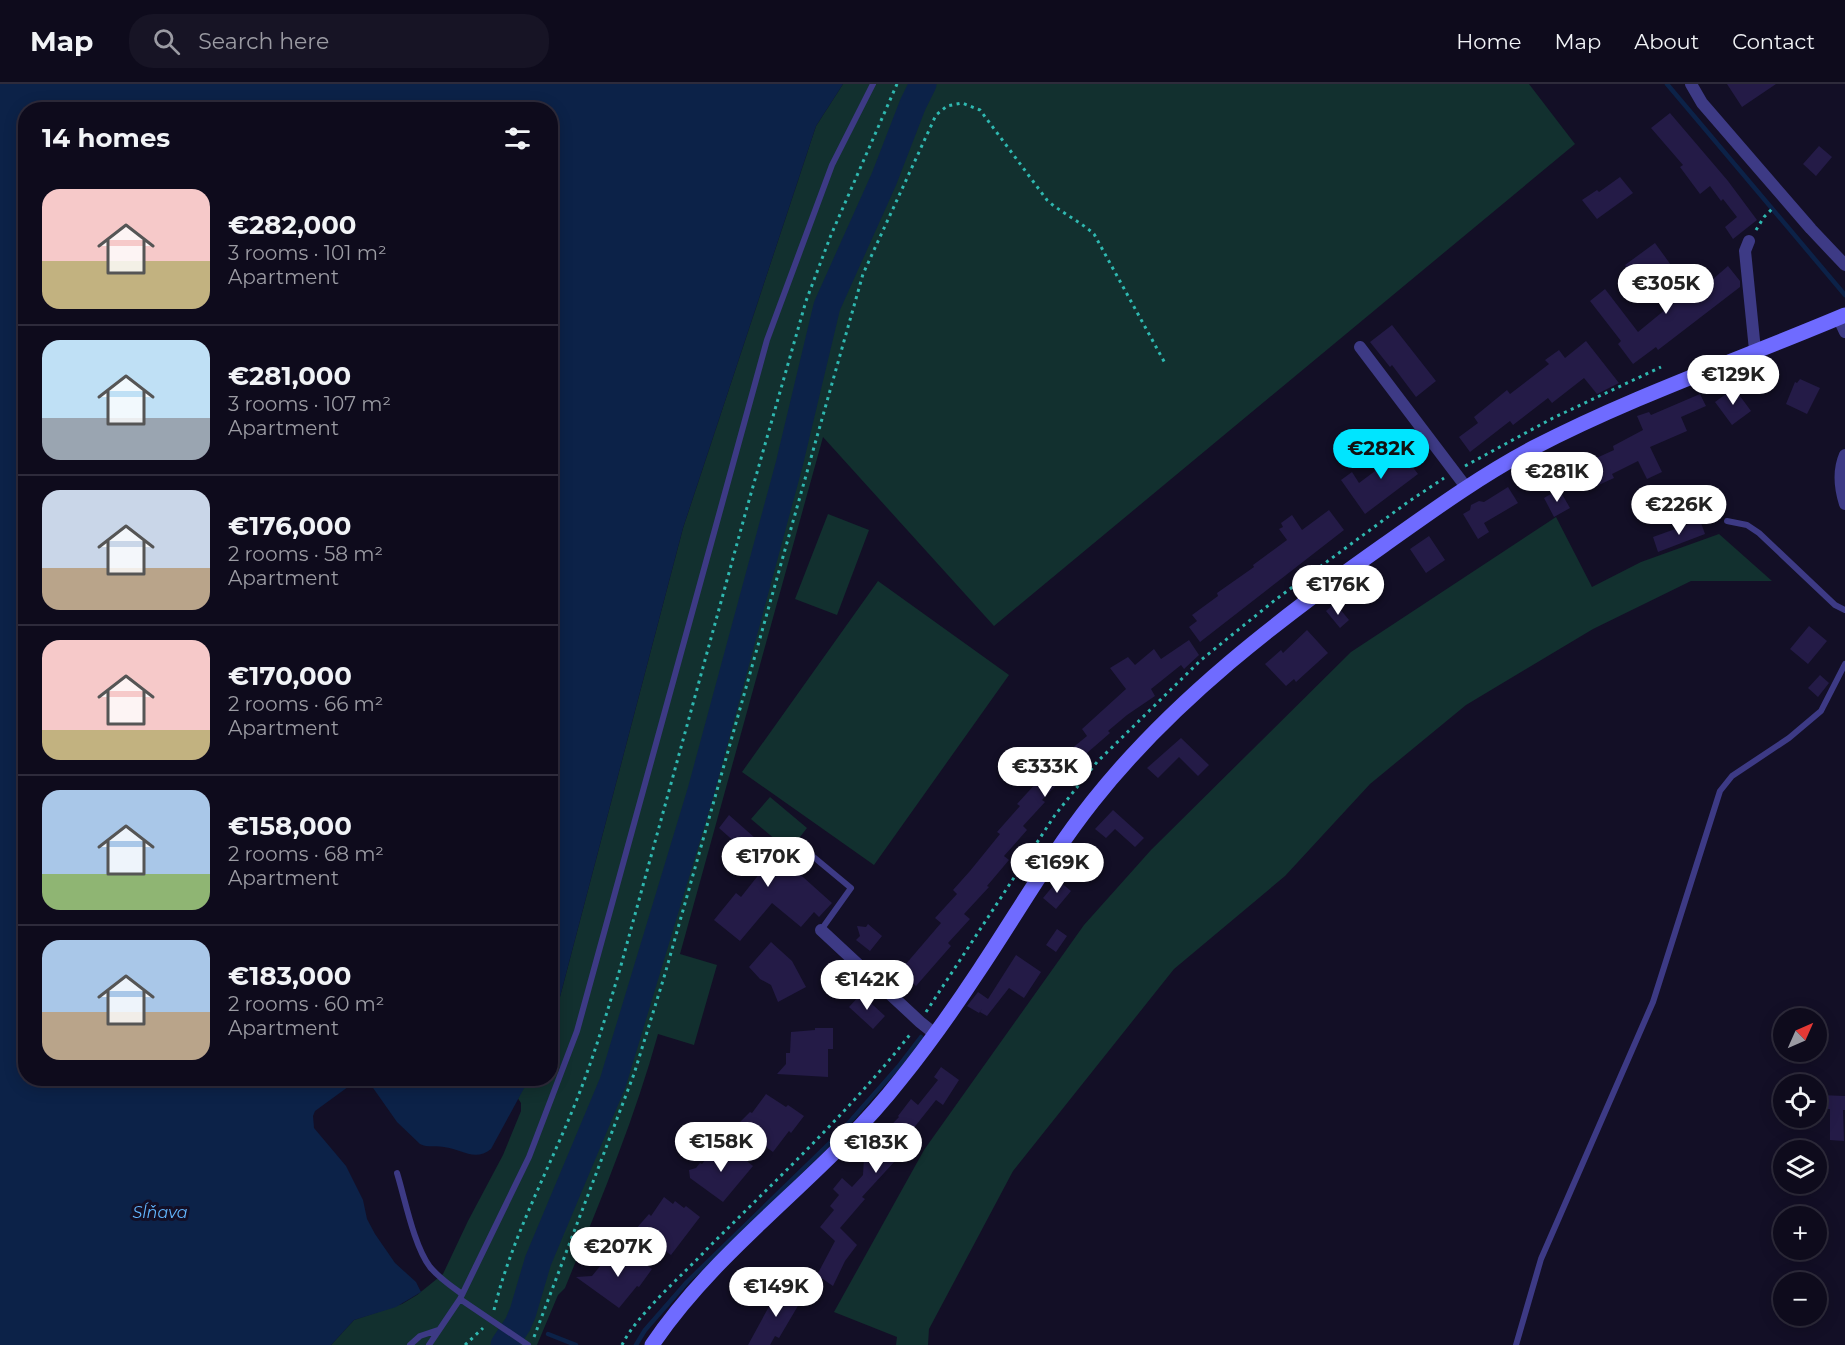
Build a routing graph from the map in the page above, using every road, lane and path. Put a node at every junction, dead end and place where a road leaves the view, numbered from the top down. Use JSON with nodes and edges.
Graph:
{"nodes":[{"id":1,"x":873,"y":84,"type":"edge"},
{"id":2,"x":897,"y":84,"type":"edge"},
{"id":3,"x":1691,"y":84,"type":"edge"},
{"id":4,"x":1768,"y":212,"type":"dead end"},
{"id":5,"x":1749,"y":241,"type":"joint"},
{"id":6,"x":1845,"y":265,"type":"edge"},
{"id":7,"x":1842,"y":316,"type":"edge"},
{"id":8,"x":1845,"y":332,"type":"edge"},
{"id":9,"x":1360,"y":347,"type":"dead end"},
{"id":10,"x":1755,"y":350,"type":"junction"},
{"id":11,"x":1166,"y":365,"type":"dead end"},
{"id":12,"x":1661,"y":367,"type":"dead end"},
{"id":13,"x":1845,"y":456,"type":"edge"},
{"id":14,"x":1454,"y":472,"type":"junction"},
{"id":15,"x":1466,"y":487,"type":"junction"},
{"id":16,"x":1845,"y":504,"type":"edge"},
{"id":17,"x":1727,"y":521,"type":"dead end"},
{"id":18,"x":1845,"y":610,"type":"edge"},
{"id":19,"x":1845,"y":664,"type":"edge"},
{"id":20,"x":804,"y":849,"type":"dead end"},
{"id":21,"x":821,"y":930,"type":"joint"},
{"id":22,"x":920,"y":1022,"type":"junction"},
{"id":23,"x":935,"y":1034,"type":"junction"},
{"id":24,"x":558,"y":1082,"type":"edge"},
{"id":25,"x":556,"y":1086,"type":"edge"},
{"id":26,"x":398,"y":1173,"type":"dead end"},
{"id":27,"x":461,"y":1297,"type":"junction"},
{"id":28,"x":491,"y":1321,"type":"junction"},
{"id":29,"x":439,"y":1330,"type":"junction"},
{"id":30,"x":410,"y":1345,"type":"edge"},
{"id":31,"x":429,"y":1345,"type":"edge"},
{"id":32,"x":465,"y":1345,"type":"edge"},
{"id":33,"x":530,"y":1345,"type":"edge"},
{"id":34,"x":622,"y":1345,"type":"edge"},
{"id":35,"x":651,"y":1345,"type":"edge"},
{"id":36,"x":1516,"y":1345,"type":"edge"}],
"edges":[{"from":1,"to":24,"type":"lane"},
{"from":2,"to":28,"type":"path"},
{"from":3,"to":6,"type":"street"},
{"from":4,"to":5,"type":"path"},
{"from":5,"to":10,"type":"street"},
{"from":7,"to":8,"type":"street"},
{"from":7,"to":10,"type":"main road"},
{"from":9,"to":14,"type":"street"},
{"from":10,"to":15,"type":"main road"},
{"from":11,"to":33,"type":"path"},
{"from":12,"to":14,"type":"path"},
{"from":13,"to":16,"type":"street"},
{"from":14,"to":15,"type":"street"},
{"from":14,"to":22,"type":"path"},
{"from":15,"to":23,"type":"main road"},
{"from":17,"to":18,"type":"lane"},
{"from":19,"to":36,"type":"lane"},
{"from":20,"to":21,"type":"lane"},
{"from":21,"to":22,"type":"street"},
{"from":22,"to":23,"type":"street"},
{"from":22,"to":34,"type":"path"},
{"from":23,"to":35,"type":"main road"},
{"from":25,"to":27,"type":"lane"},
{"from":26,"to":27,"type":"lane"},
{"from":27,"to":28,"type":"lane"},
{"from":27,"to":29,"type":"lane"},
{"from":28,"to":32,"type":"path"},
{"from":28,"to":33,"type":"lane"},
{"from":29,"to":30,"type":"lane"},
{"from":29,"to":31,"type":"lane"}]}
